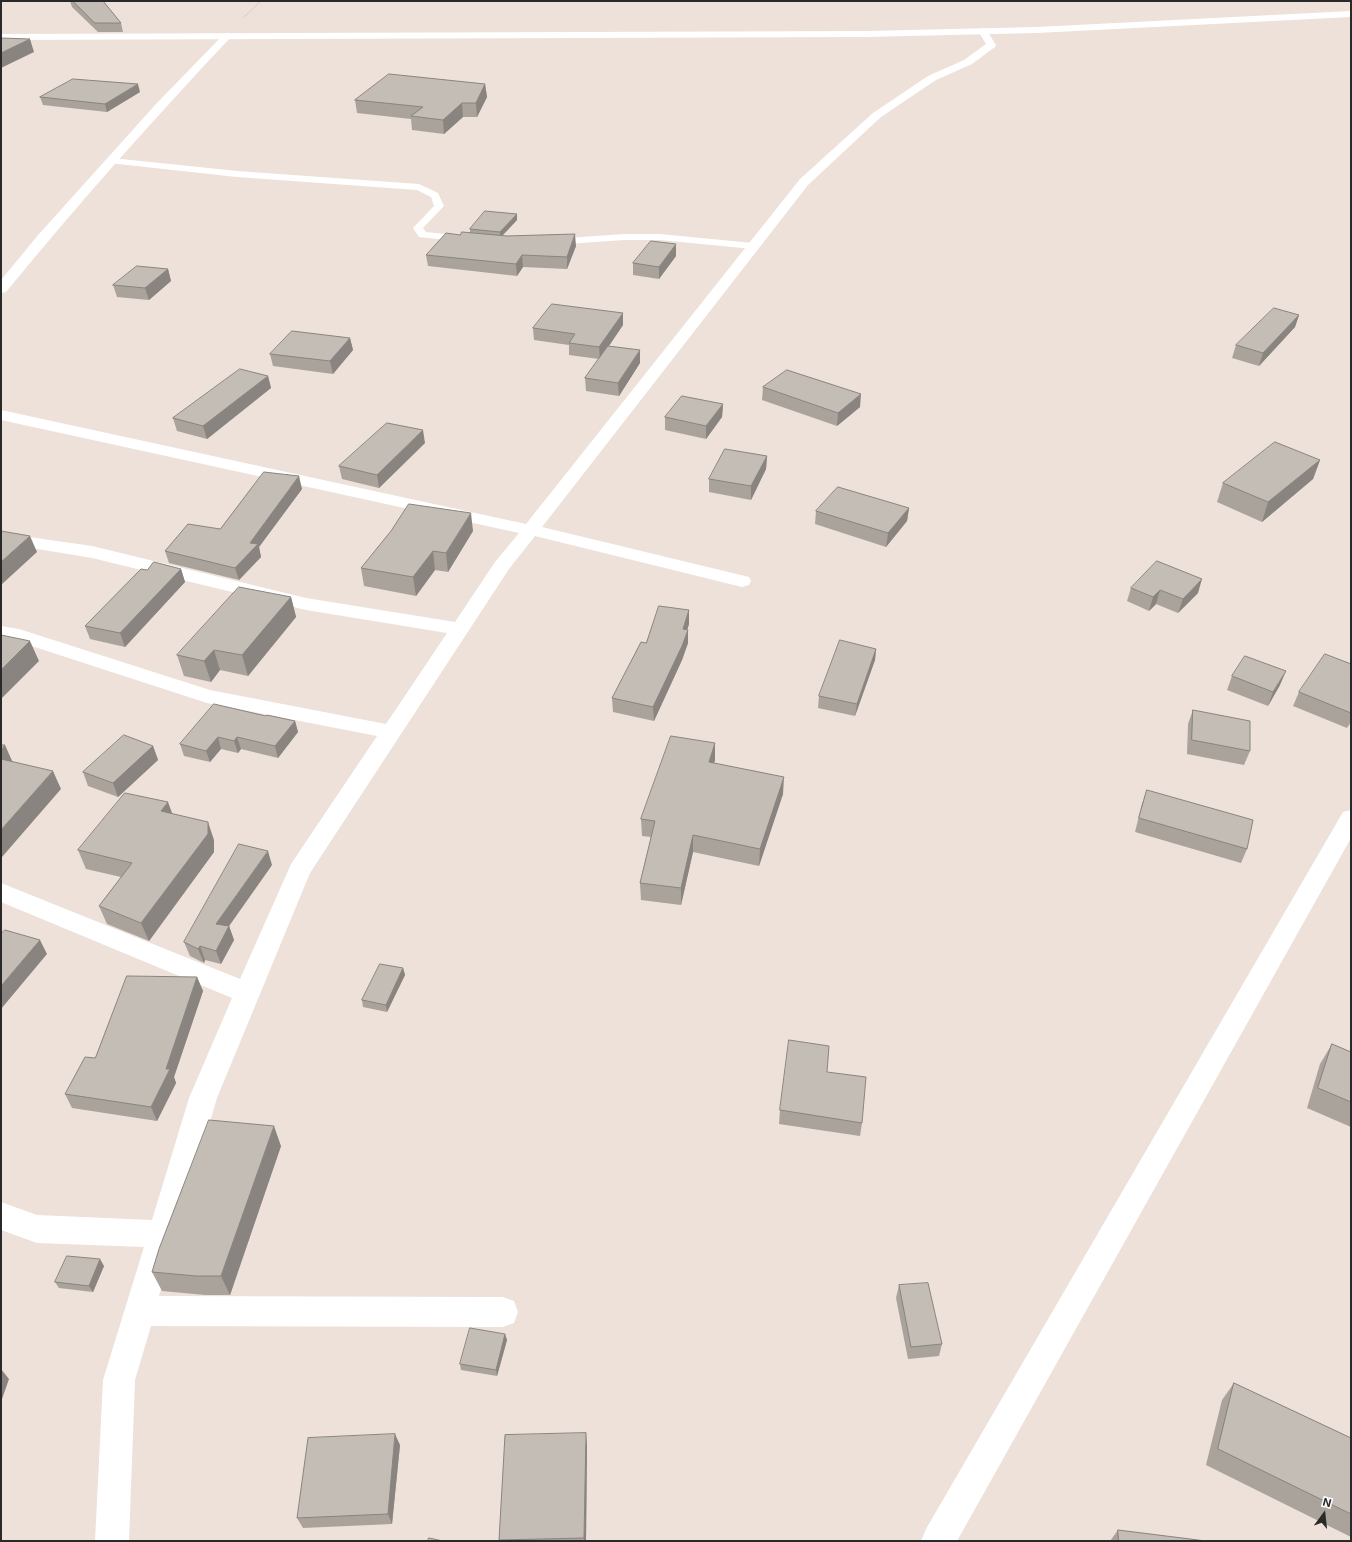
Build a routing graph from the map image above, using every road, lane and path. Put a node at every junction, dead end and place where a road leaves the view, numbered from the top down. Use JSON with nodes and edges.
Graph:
{"nodes":[{"id":1,"x":1351,"y":14,"type":"edge"},
{"id":2,"x":983,"y":31,"type":"junction"},
{"id":3,"x":227,"y":36,"type":"junction"},
{"id":4,"x":1,"y":37,"type":"edge"},
{"id":5,"x":112,"y":161,"type":"junction"},
{"id":6,"x":477,"y":240,"type":"edge"},
{"id":7,"x":546,"y":243,"type":"edge"},
{"id":8,"x":753,"y":246,"type":"junction"},
{"id":9,"x":1,"y":290,"type":"edge"},
{"id":10,"x":1,"y":415,"type":"edge"},
{"id":11,"x":531,"y":530,"type":"junction"},
{"id":12,"x":1,"y":538,"type":"edge"},
{"id":13,"x":742,"y":581,"type":"dead end"},
{"id":14,"x":460,"y":629,"type":"junction"},
{"id":15,"x":1,"y":632,"type":"edge"},
{"id":16,"x":391,"y":732,"type":"junction"},
{"id":17,"x":1351,"y":818,"type":"edge"},
{"id":18,"x":1,"y":892,"type":"edge"},
{"id":19,"x":247,"y":993,"type":"junction"},
{"id":20,"x":1,"y":1216,"type":"edge"},
{"id":21,"x":162,"y":1234,"type":"junction"},
{"id":22,"x":139,"y":1311,"type":"junction"},
{"id":23,"x":503,"y":1312,"type":"dead end"},
{"id":24,"x":112,"y":1541,"type":"edge"},
{"id":25,"x":938,"y":1541,"type":"edge"}],
"edges":[{"from":1,"to":2,"type":"street"},
{"from":2,"to":3,"type":"street"},
{"from":2,"to":8,"type":"street"},
{"from":3,"to":4,"type":"street"},
{"from":3,"to":5,"type":"street"},
{"from":5,"to":6,"type":"lane"},
{"from":5,"to":9,"type":"street"},
{"from":7,"to":8,"type":"lane"},
{"from":8,"to":11,"type":"street"},
{"from":10,"to":11,"type":"street"},
{"from":11,"to":13,"type":"street"},
{"from":11,"to":14,"type":"street"},
{"from":12,"to":14,"type":"street"},
{"from":14,"to":16,"type":"street"},
{"from":15,"to":16,"type":"street"},
{"from":16,"to":19,"type":"street"},
{"from":17,"to":25,"type":"street"},
{"from":18,"to":19,"type":"street"},
{"from":19,"to":21,"type":"street"},
{"from":20,"to":21,"type":"street"},
{"from":21,"to":22,"type":"street"},
{"from":22,"to":23,"type":"street"},
{"from":22,"to":24,"type":"street"}]}
